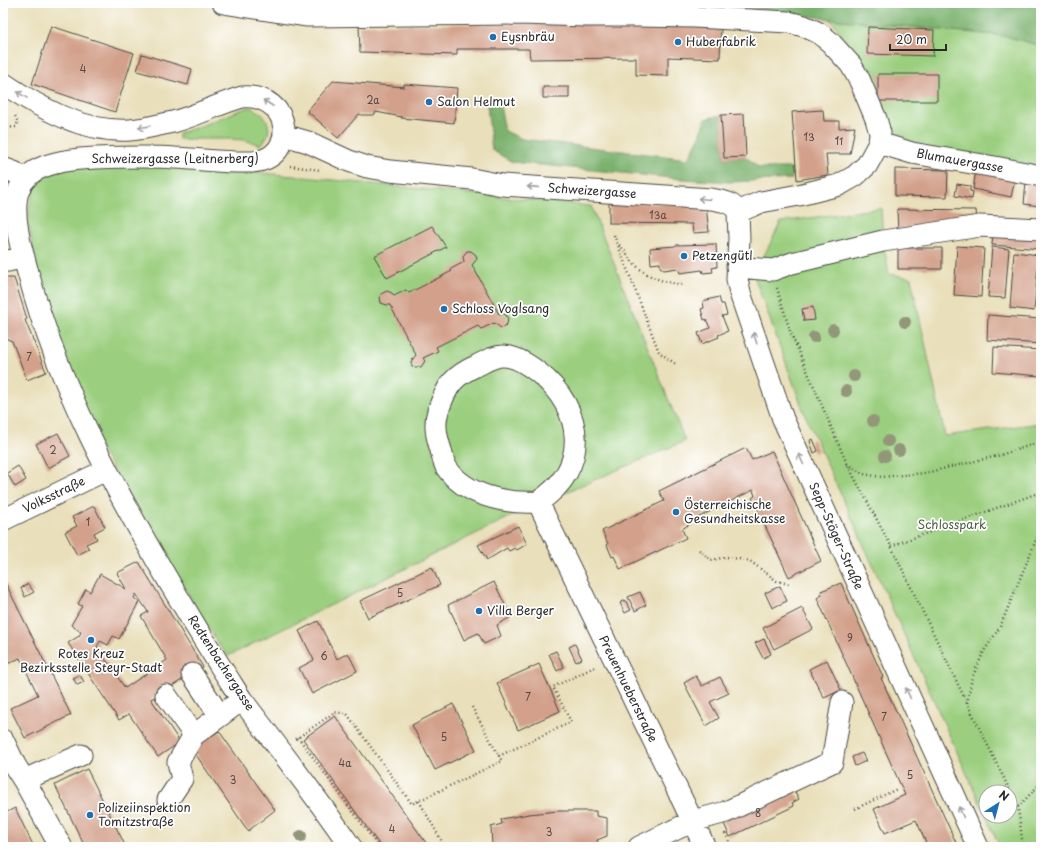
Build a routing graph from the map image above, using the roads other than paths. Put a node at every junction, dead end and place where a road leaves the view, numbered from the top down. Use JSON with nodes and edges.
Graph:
{"nodes":[{"id":1,"x":223,"y":3,"type":"edge"},
{"id":2,"x":521,"y":9,"type":"edge"},
{"id":3,"x":3,"y":83,"type":"edge"},
{"id":4,"x":284,"y":136,"type":"junction"},
{"id":5,"x":879,"y":143,"type":"junction"},
{"id":6,"x":3,"y":168,"type":"edge"},
{"id":7,"x":1041,"y":176,"type":"edge"},
{"id":8,"x":24,"y":180,"type":"junction"},
{"id":9,"x":738,"y":212,"type":"junction"},
{"id":10,"x":1041,"y":229,"type":"edge"},
{"id":11,"x":24,"y":257,"type":"junction"},
{"id":12,"x":3,"y":261,"type":"edge"},
{"id":13,"x":737,"y":267,"type":"junction"},
{"id":14,"x":106,"y":470,"type":"junction"},
{"id":15,"x":538,"y":502,"type":"junction"},
{"id":16,"x":3,"y":520,"type":"edge"},
{"id":17,"x":192,"y":674,"type":"dead end"},
{"id":18,"x":166,"y":695,"type":"dead end"},
{"id":19,"x":242,"y":699,"type":"junction"},
{"id":20,"x":842,"y":702,"type":"dead end"},
{"id":21,"x":220,"y":716,"type":"junction"},
{"id":22,"x":194,"y":735,"type":"junction"},
{"id":23,"x":3,"y":741,"type":"edge"},
{"id":24,"x":81,"y":755,"type":"dead end"},
{"id":25,"x":14,"y":773,"type":"edge"},
{"id":26,"x":168,"y":800,"type":"dead end"},
{"id":27,"x":693,"y":821,"type":"junction"},
{"id":28,"x":61,"y":847,"type":"edge"},
{"id":29,"x":351,"y":847,"type":"edge"},
{"id":30,"x":639,"y":847,"type":"edge"},
{"id":31,"x":705,"y":847,"type":"edge"},
{"id":32,"x":978,"y":847,"type":"edge"}],
"edges":[{"from":1,"to":2,"type":"street"},
{"from":2,"to":5,"type":"street"},
{"from":4,"to":3,"type":"street","one_way":true},
{"from":4,"to":8,"type":"street","name":"Schweizergasse (Leitnerberg)"},
{"from":9,"to":4,"type":"street","name":"Schweizergasse","one_way":true},
{"from":5,"to":7,"type":"street","name":"Blumauergasse"},
{"from":5,"to":9,"type":"street"},
{"from":6,"to":8,"type":"street"},
{"from":8,"to":11,"type":"street","name":"Redtenbachergasse"},
{"from":9,"to":13,"type":"street","name":"Sepp-Stöger-Straße"},
{"from":10,"to":13,"type":"street"},
{"from":11,"to":12,"type":"street"},
{"from":11,"to":14,"type":"street","name":"Redtenbachergasse"},
{"from":32,"to":13,"type":"street","name":"Sepp-Stöger-Straße","one_way":true},
{"from":14,"to":16,"type":"street","name":"Volksstraße"},
{"from":14,"to":19,"type":"street","name":"Redtenbachergasse"},
{"from":15,"to":15,"type":"street"},
{"from":15,"to":27,"type":"street","name":"Preuenhueberstraße"},
{"from":17,"to":21,"type":"street"},
{"from":18,"to":22,"type":"street"},
{"from":19,"to":21,"type":"street"},
{"from":19,"to":29,"type":"street","name":"Redtenbachergasse"},
{"from":20,"to":27,"type":"street"},
{"from":21,"to":22,"type":"street"},
{"from":22,"to":26,"type":"street"},
{"from":23,"to":25,"type":"main road"},
{"from":24,"to":25,"type":"street"},
{"from":25,"to":28,"type":"main road"},
{"from":27,"to":30,"type":"street"},
{"from":27,"to":31,"type":"street","name":"Preuenhueberstraße"}]}
